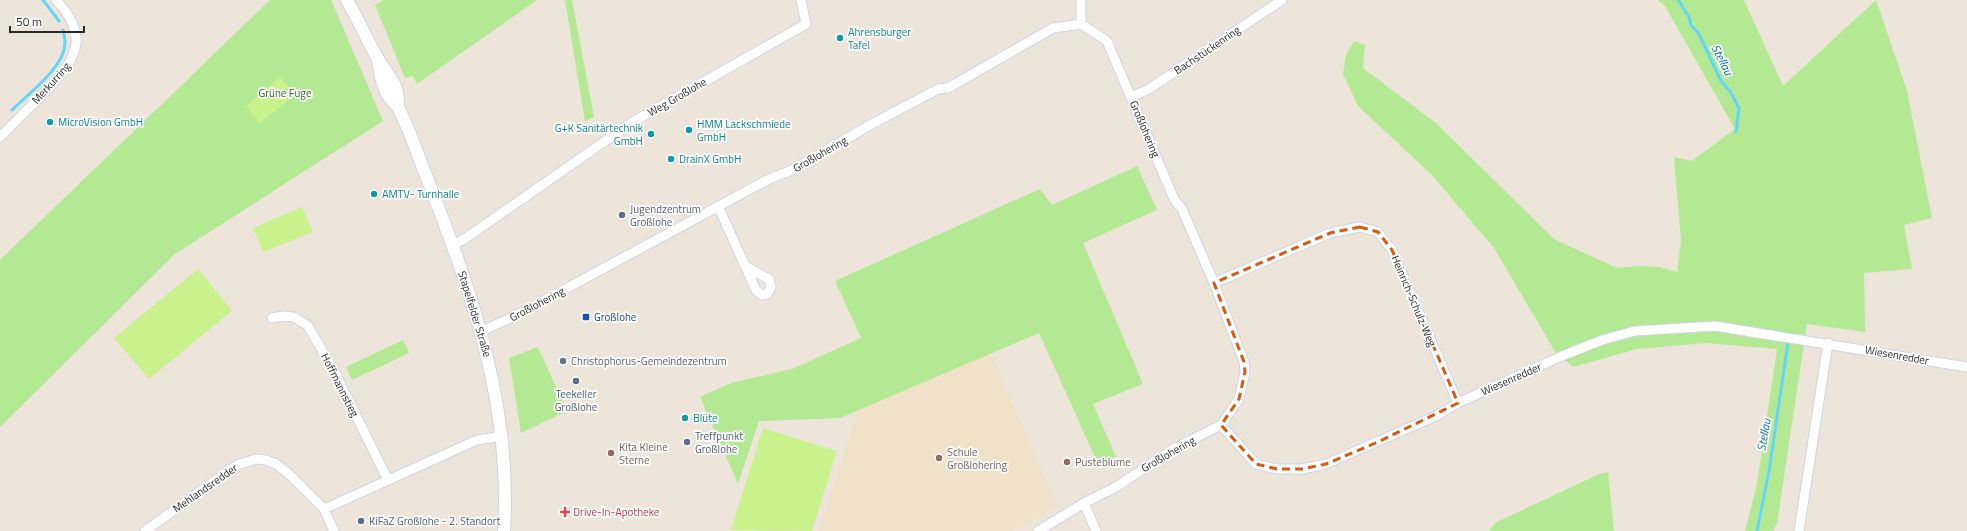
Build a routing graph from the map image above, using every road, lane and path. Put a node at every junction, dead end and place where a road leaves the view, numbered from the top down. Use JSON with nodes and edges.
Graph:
{"nodes":[{"id":1,"x":56,"y":0,"type":"edge"},
{"id":2,"x":347,"y":0,"type":"edge"},
{"id":3,"x":801,"y":0,"type":"edge"},
{"id":4,"x":1081,"y":0,"type":"edge"},
{"id":5,"x":1282,"y":0,"type":"edge"},
{"id":6,"x":1081,"y":24,"type":"junction"},
{"id":7,"x":1131,"y":97,"type":"junction"},
{"id":8,"x":0,"y":137,"type":"edge"},
{"id":9,"x":718,"y":206,"type":"junction"},
{"id":10,"x":452,"y":245,"type":"junction"},
{"id":11,"x":746,"y":266,"type":"dead end"},
{"id":12,"x":1214,"y":283,"type":"junction"},
{"id":13,"x":272,"y":318,"type":"dead end"},
{"id":14,"x":482,"y":331,"type":"junction"},
{"id":15,"x":1828,"y":343,"type":"junction"},
{"id":16,"x":1967,"y":367,"type":"edge"},
{"id":17,"x":1458,"y":403,"type":"junction"},
{"id":18,"x":1221,"y":425,"type":"junction"},
{"id":19,"x":503,"y":436,"type":"junction"},
{"id":20,"x":388,"y":480,"type":"junction"},
{"id":21,"x":1084,"y":503,"type":"junction"},
{"id":22,"x":324,"y":509,"type":"junction"},
{"id":23,"x":145,"y":531,"type":"edge"},
{"id":24,"x":334,"y":531,"type":"edge"},
{"id":25,"x":504,"y":531,"type":"edge"},
{"id":26,"x":1038,"y":531,"type":"edge"},
{"id":27,"x":1096,"y":531,"type":"edge"},
{"id":28,"x":1799,"y":531,"type":"edge"}],
"edges":[{"from":1,"to":8,"type":"street","name":"Merkurring"},
{"from":2,"to":10,"type":"street","name":"Stapelfelder Straße"},
{"from":3,"to":10,"type":"street","name":"Weg Großlohe"},
{"from":4,"to":6,"type":"street"},
{"from":5,"to":7,"type":"street","name":"Bachstückenring"},
{"from":6,"to":7,"type":"street","name":"Großlohering"},
{"from":6,"to":9,"type":"street","name":"Großlohering"},
{"from":7,"to":12,"type":"street","name":"Großlohering"},
{"from":9,"to":11,"type":"street"},
{"from":9,"to":14,"type":"street","name":"Großlohering"},
{"from":10,"to":14,"type":"street","name":"Stapelfelder Straße"},
{"from":12,"to":17,"type":"street","name":"Heinrich-Schulz-Weg"},
{"from":12,"to":18,"type":"street","name":"Großlohering"},
{"from":13,"to":20,"type":"street","name":"Hoffmannstieg"},
{"from":14,"to":19,"type":"street","name":"Stapelfelder Straße"},
{"from":15,"to":16,"type":"street","name":"Wiesenredder"},
{"from":15,"to":17,"type":"street","name":"Wiesenredder"},
{"from":15,"to":28,"type":"street"},
{"from":17,"to":18,"type":"street","name":"Wiesenredder"},
{"from":18,"to":21,"type":"street","name":"Großlohering"},
{"from":19,"to":20,"type":"street"},
{"from":19,"to":25,"type":"street","name":"Stapelfelder Straße"},
{"from":20,"to":22,"type":"street"},
{"from":21,"to":26,"type":"street","name":"Großlohering"},
{"from":21,"to":27,"type":"street"},
{"from":22,"to":23,"type":"street","name":"Mehlandsredder"},
{"from":22,"to":24,"type":"street","name":"Mehlandsredder"}]}
